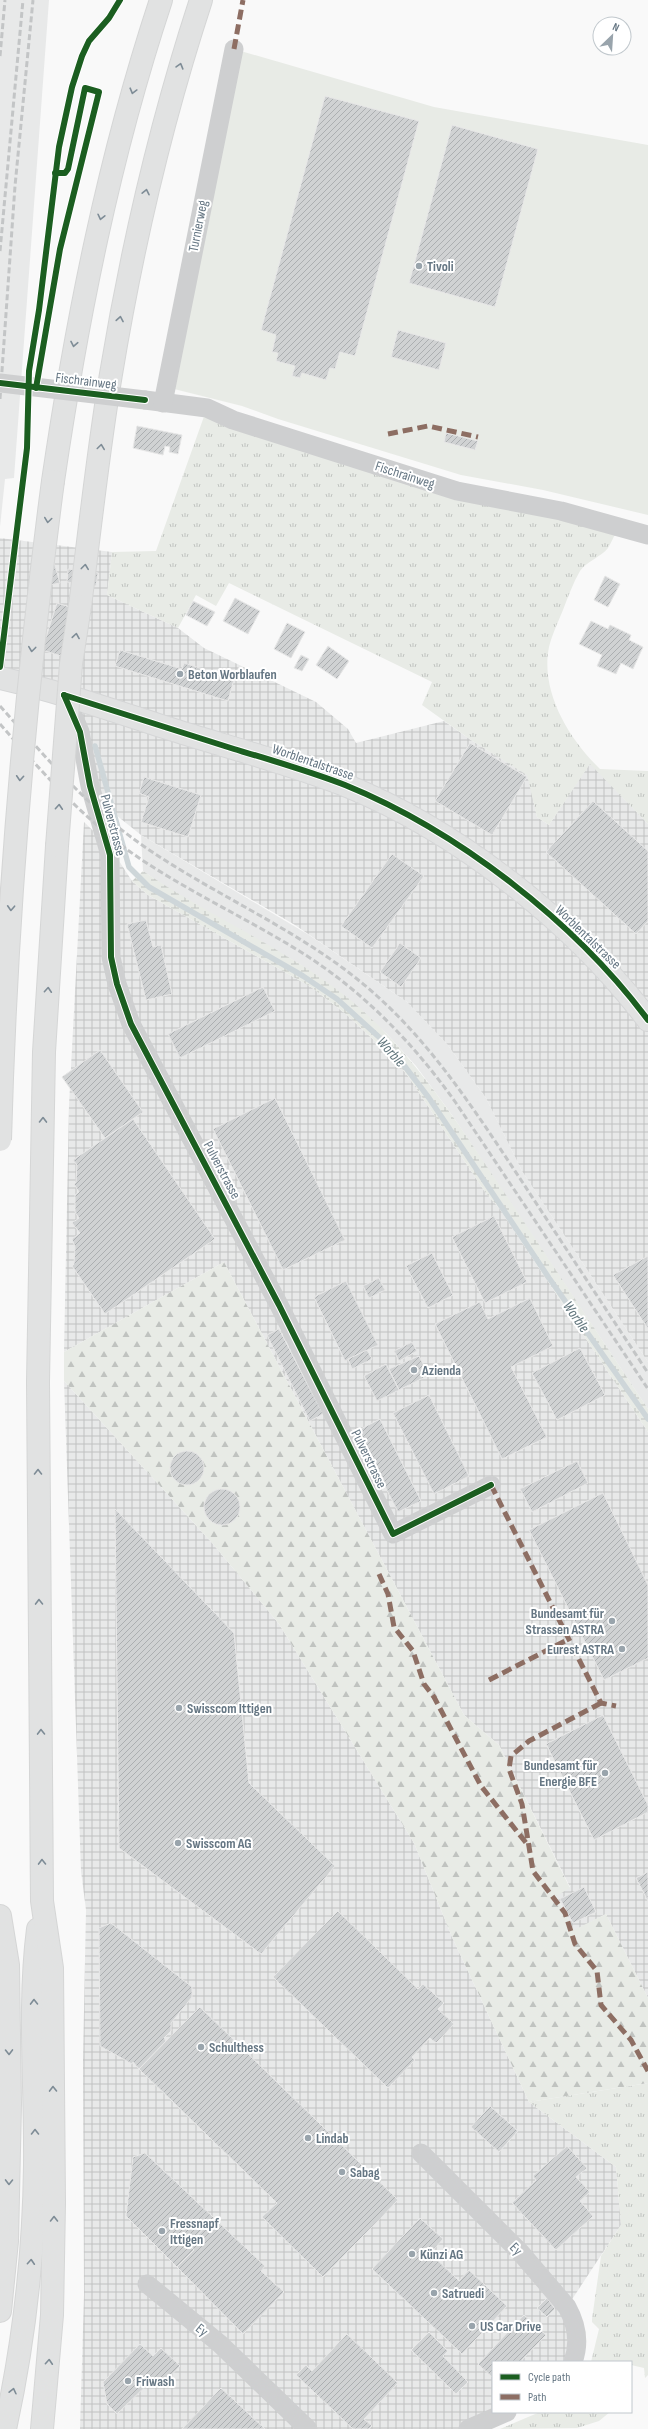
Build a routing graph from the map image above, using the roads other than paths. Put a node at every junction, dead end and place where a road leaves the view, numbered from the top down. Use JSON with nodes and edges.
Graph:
{"nodes":[{"id":1,"x":161,"y":0,"type":"edge"},
{"id":2,"x":200,"y":0,"type":"edge"},
{"id":3,"x":234,"y":49,"type":"dead end"},
{"id":4,"x":0,"y":383,"type":"edge"},
{"id":5,"x":154,"y":402,"type":"junction"},
{"id":6,"x":648,"y":535,"type":"edge"},
{"id":7,"x":0,"y":678,"type":"edge"},
{"id":8,"x":64,"y":695,"type":"junction"},
{"id":9,"x":648,"y":1020,"type":"edge"},
{"id":10,"x":0,"y":1140,"type":"edge"},
{"id":11,"x":491,"y":1485,"type":"dead end"},
{"id":12,"x":42,"y":1901,"type":"junction"},
{"id":13,"x":0,"y":1916,"type":"edge"},
{"id":14,"x":421,"y":2153,"type":"dead end"},
{"id":15,"x":147,"y":2284,"type":"dead end"},
{"id":16,"x":0,"y":2311,"type":"edge"},
{"id":17,"x":573,"y":2361,"type":"edge"},
{"id":18,"x":505,"y":2413,"type":"edge"},
{"id":19,"x":5,"y":2429,"type":"edge"},
{"id":20,"x":42,"y":2429,"type":"edge"},
{"id":21,"x":308,"y":2429,"type":"edge"},
{"id":22,"x":468,"y":2429,"type":"edge"}],
"edges":[{"from":1,"to":10,"type":"main road","one_way":true,"bridge":true},
{"from":12,"to":2,"type":"main road","one_way":true,"bridge":true},
{"from":3,"to":5,"type":"street","name":"Turnierweg"},
{"from":4,"to":5,"type":"street","name":"Fischrainweg","bridge":true},
{"from":5,"to":6,"type":"street","name":"Fischrainweg"},
{"from":7,"to":8,"type":"main road","name":"Worblentalstrasse"},
{"from":8,"to":9,"type":"main road","name":"Worblentalstrasse"},
{"from":8,"to":11,"type":"street","name":"Pulverstrasse"},
{"from":19,"to":12,"type":"main road","one_way":true},
{"from":20,"to":12,"type":"main road","one_way":true},
{"from":13,"to":16,"type":"main road","one_way":true},
{"from":14,"to":17,"type":"street","name":"Ey"},
{"from":15,"to":21,"type":"street","name":"Ey"},
{"from":18,"to":22,"type":"street"}]}
